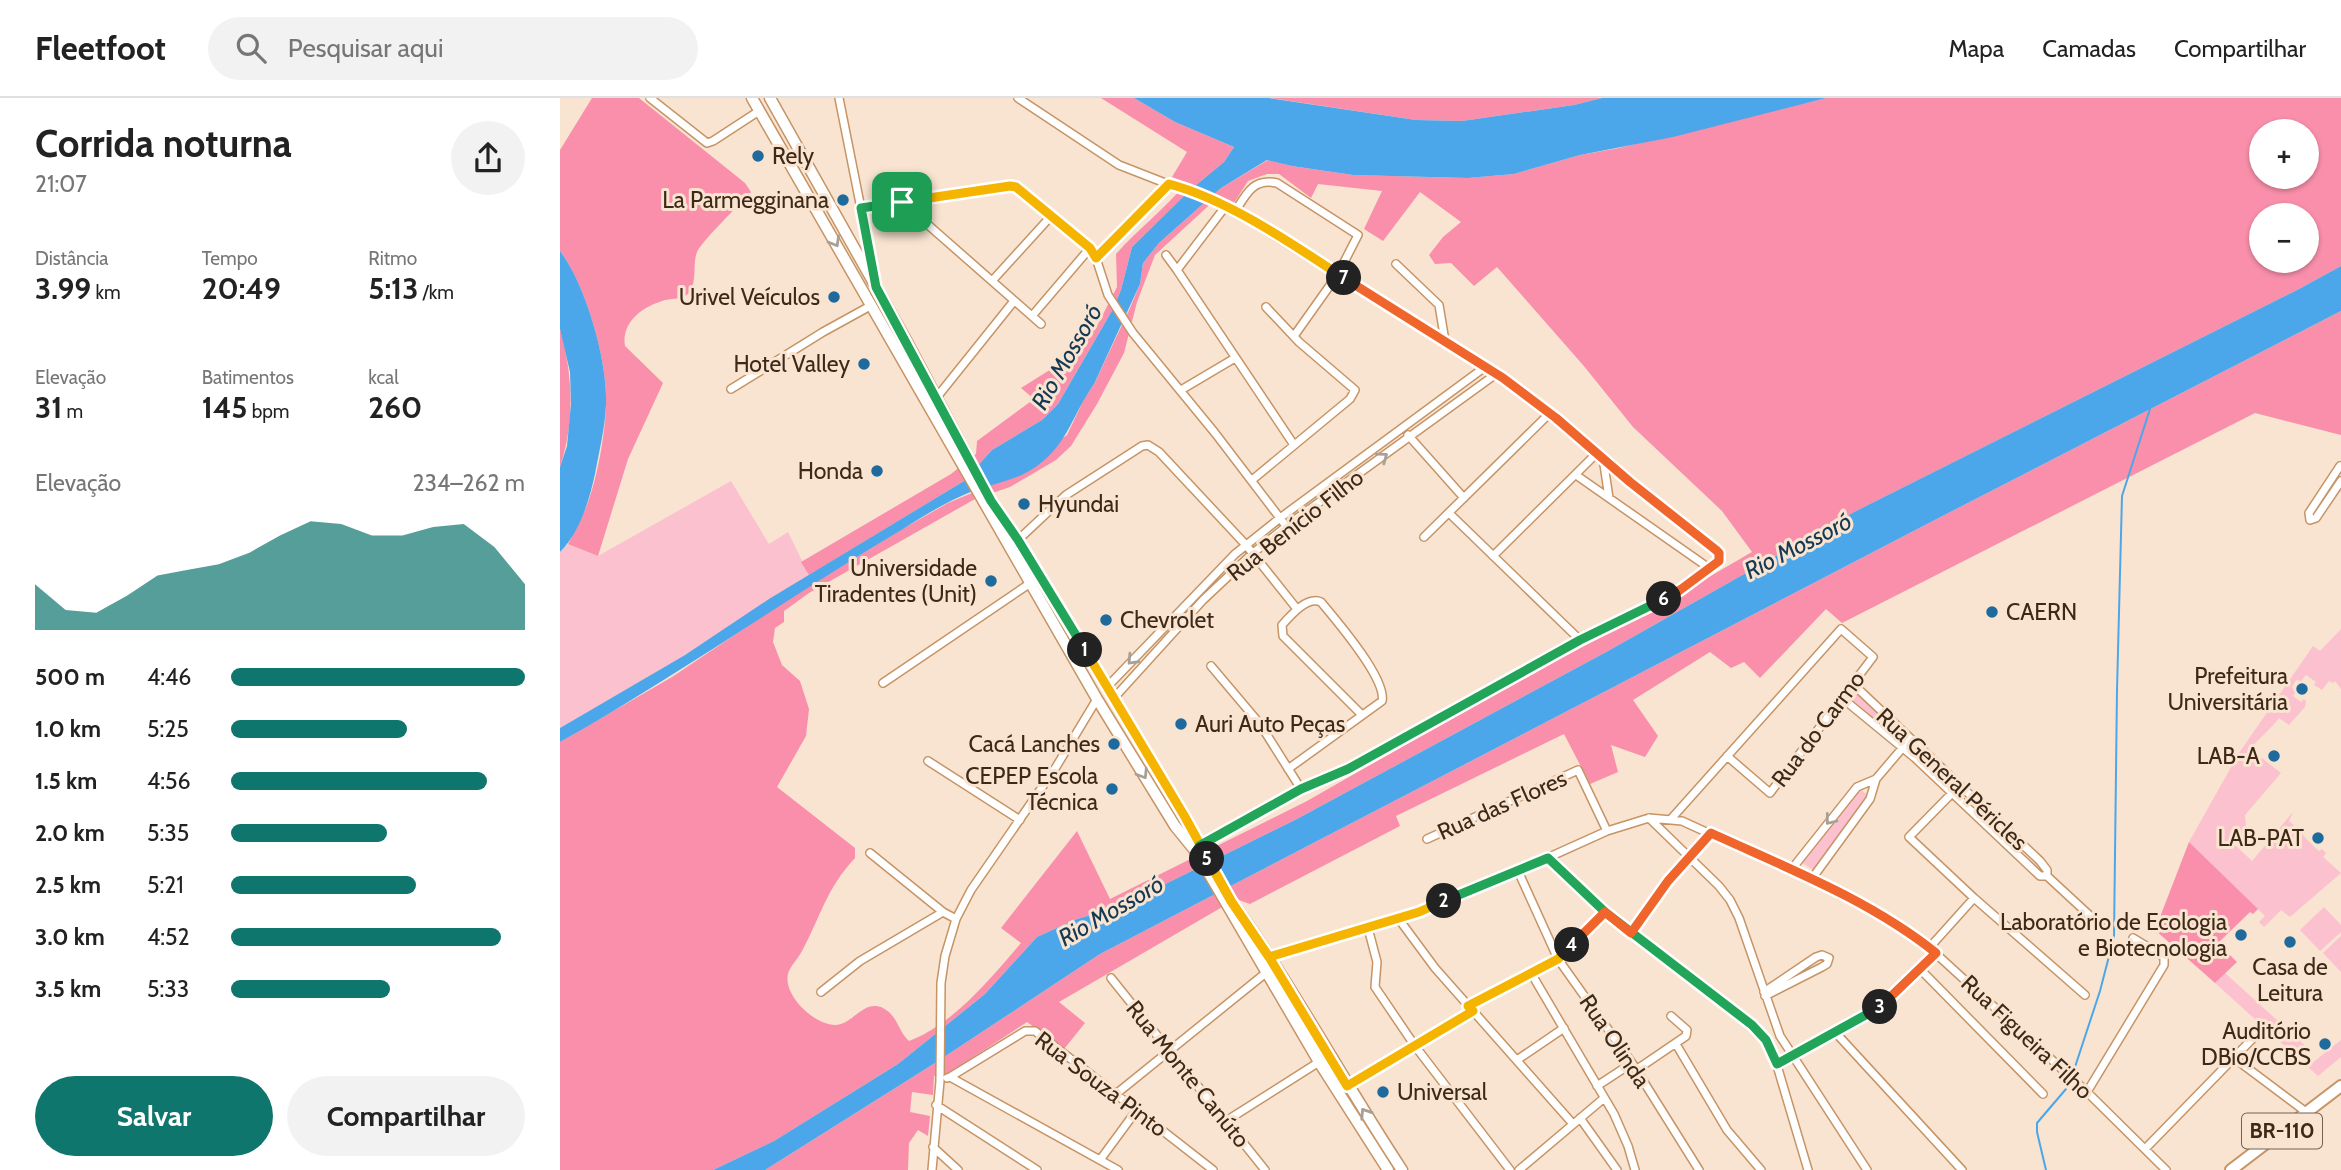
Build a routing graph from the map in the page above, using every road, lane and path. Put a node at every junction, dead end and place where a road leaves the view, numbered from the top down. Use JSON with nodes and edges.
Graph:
{"nodes":[{"id":1,"x":650,"y":98,"type":"edge"},
{"id":2,"x":752,"y":98,"type":"edge"},
{"id":3,"x":770,"y":98,"type":"edge"},
{"id":4,"x":839,"y":98,"type":"edge"},
{"id":5,"x":1018,"y":98,"type":"edge"},
{"id":6,"x":759,"y":111,"type":"junction"},
{"id":7,"x":781,"y":119,"type":"junction"},
{"id":8,"x":768,"y":126,"type":"junction"},
{"id":9,"x":1173,"y":185,"type":"junction"},
{"id":10,"x":902,"y":202,"type":"junction"},
{"id":11,"x":1224,"y":207,"type":"junction"},
{"id":12,"x":861,"y":208,"type":"junction"},
{"id":13,"x":1235,"y":212,"type":"junction"},
{"id":14,"x":1052,"y":215,"type":"junction"},
{"id":15,"x":1090,"y":248,"type":"junction"},
{"id":16,"x":1166,"y":255,"type":"dead end"},
{"id":17,"x":1096,"y":258,"type":"junction"},
{"id":18,"x":1396,"y":264,"type":"dead end"},
{"id":19,"x":1177,"y":270,"type":"junction"},
{"id":20,"x":1338,"y":274,"type":"junction"},
{"id":21,"x":992,"y":281,"type":"junction"},
{"id":22,"x":876,"y":287,"type":"junction"},
{"id":23,"x":1014,"y":301,"type":"junction"},
{"id":24,"x":872,"y":305,"type":"junction"},
{"id":25,"x":1266,"y":307,"type":"dead end"},
{"id":26,"x":1032,"y":316,"type":"junction"},
{"id":27,"x":1041,"y":324,"type":"dead end"},
{"id":28,"x":1294,"y":337,"type":"junction"},
{"id":29,"x":1445,"y":341,"type":"junction"},
{"id":30,"x":907,"y":342,"type":"junction"},
{"id":31,"x":897,"y":347,"type":"junction"},
{"id":32,"x":1235,"y":358,"type":"junction"},
{"id":33,"x":1485,"y":367,"type":"junction"},
{"id":34,"x":1496,"y":374,"type":"junction"},
{"id":35,"x":731,"y":389,"type":"dead end"},
{"id":36,"x":1181,"y":390,"type":"junction"},
{"id":37,"x":937,"y":397,"type":"junction"},
{"id":38,"x":1550,"y":413,"type":"junction"},
{"id":39,"x":1402,"y":429,"type":"junction"},
{"id":40,"x":1410,"y":437,"type":"junction"},
{"id":41,"x":1294,"y":445,"type":"junction"},
{"id":42,"x":1600,"y":456,"type":"junction"},
{"id":43,"x":965,"y":461,"type":"junction"},
{"id":44,"x":2341,"y":467,"type":"edge"},
{"id":45,"x":1576,"y":475,"type":"junction"},
{"id":46,"x":1252,"y":480,"type":"junction"},
{"id":47,"x":2341,"y":481,"type":"edge"},
{"id":48,"x":1464,"y":498,"type":"junction"},
{"id":49,"x":1609,"y":498,"type":"junction"},
{"id":50,"x":988,"y":503,"type":"junction"},
{"id":51,"x":1449,"y":513,"type":"junction"},
{"id":52,"x":1280,"y":518,"type":"junction"},
{"id":53,"x":1286,"y":526,"type":"junction"},
{"id":54,"x":1424,"y":537,"type":"dead end"},
{"id":55,"x":1018,"y":540,"type":"junction"},
{"id":56,"x":1246,"y":545,"type":"junction"},
{"id":57,"x":1253,"y":553,"type":"junction"},
{"id":58,"x":1493,"y":556,"type":"junction"},
{"id":59,"x":1709,"y":568,"type":"junction"},
{"id":60,"x":1205,"y":583,"type":"junction"},
{"id":61,"x":1029,"y":584,"type":"junction"},
{"id":62,"x":1213,"y":591,"type":"junction"},
{"id":63,"x":1297,"y":610,"type":"junction"},
{"id":64,"x":1073,"y":630,"type":"junction"},
{"id":65,"x":1061,"y":637,"type":"junction"},
{"id":66,"x":1580,"y":640,"type":"junction"},
{"id":67,"x":1149,"y":643,"type":"junction"},
{"id":68,"x":1157,"y":650,"type":"junction"},
{"id":69,"x":1211,"y":666,"type":"dead end"},
{"id":70,"x":883,"y":684,"type":"dead end"},
{"id":71,"x":1853,"y":684,"type":"junction"},
{"id":72,"x":1107,"y":687,"type":"junction"},
{"id":73,"x":1114,"y":698,"type":"junction"},
{"id":74,"x":1842,"y":698,"type":"junction"},
{"id":75,"x":1097,"y":699,"type":"junction"},
{"id":76,"x":1362,"y":715,"type":"junction"},
{"id":77,"x":1910,"y":739,"type":"junction"},
{"id":78,"x":1903,"y":748,"type":"junction"},
{"id":79,"x":1727,"y":756,"type":"junction"},
{"id":80,"x":928,"y":761,"type":"dead end"},
{"id":81,"x":1288,"y":769,"type":"junction"},
{"id":82,"x":1875,"y":779,"type":"junction"},
{"id":83,"x":1959,"y":786,"type":"junction"},
{"id":84,"x":1301,"y":789,"type":"junction"},
{"id":85,"x":1953,"y":793,"type":"junction"},
{"id":86,"x":1649,"y":818,"type":"junction"},
{"id":87,"x":1671,"y":819,"type":"junction"},
{"id":88,"x":1020,"y":820,"type":"junction"},
{"id":89,"x":1607,"y":831,"type":"junction"},
{"id":90,"x":1711,"y":833,"type":"junction"},
{"id":91,"x":1427,"y":839,"type":"dead end"},
{"id":92,"x":1198,"y":850,"type":"junction"},
{"id":93,"x":870,"y":853,"type":"dead end"},
{"id":94,"x":1548,"y":858,"type":"junction"},
{"id":95,"x":1689,"y":858,"type":"junction"},
{"id":96,"x":1791,"y":870,"type":"junction"},
{"id":97,"x":1518,"y":871,"type":"junction"},
{"id":98,"x":2047,"y":876,"type":"junction"},
{"id":99,"x":1811,"y":880,"type":"junction"},
{"id":100,"x":1973,"y":898,"type":"junction"},
{"id":101,"x":1229,"y":902,"type":"junction"},
{"id":102,"x":943,"y":912,"type":"junction"},
{"id":103,"x":1605,"y":912,"type":"junction"},
{"id":104,"x":1398,"y":918,"type":"junction"},
{"id":105,"x":956,"y":919,"type":"junction"},
{"id":106,"x":2101,"y":925,"type":"dead end"},
{"id":107,"x":1368,"y":928,"type":"junction"},
{"id":108,"x":1631,"y":933,"type":"junction"},
{"id":109,"x":2133,"y":938,"type":"dead end"},
{"id":110,"x":1933,"y":950,"type":"junction"},
{"id":111,"x":1269,"y":957,"type":"junction"},
{"id":112,"x":1558,"y":959,"type":"junction"},
{"id":113,"x":1919,"y":968,"type":"junction"},
{"id":114,"x":1267,"y":972,"type":"junction"},
{"id":115,"x":1531,"y":973,"type":"junction"},
{"id":116,"x":1111,"y":978,"type":"dead end"},
{"id":117,"x":821,"y":992,"type":"dead end"},
{"id":118,"x":1765,"y":994,"type":"junction"},
{"id":119,"x":2085,"y":995,"type":"dead end"},
{"id":120,"x":1471,"y":1008,"type":"junction"},
{"id":121,"x":1671,"y":1016,"type":"dead end"},
{"id":122,"x":1564,"y":1028,"type":"junction"},
{"id":123,"x":1835,"y":1032,"type":"junction"},
{"id":124,"x":2258,"y":1033,"type":"dead end"},
{"id":125,"x":1676,"y":1044,"type":"junction"},
{"id":126,"x":1415,"y":1046,"type":"junction"},
{"id":127,"x":1171,"y":1051,"type":"junction"},
{"id":128,"x":1791,"y":1056,"type":"junction"},
{"id":129,"x":2234,"y":1058,"type":"junction"},
{"id":130,"x":1517,"y":1060,"type":"junction"},
{"id":131,"x":1319,"y":1062,"type":"junction"},
{"id":132,"x":1777,"y":1064,"type":"junction"},
{"id":133,"x":1634,"y":1067,"type":"junction"},
{"id":134,"x":950,"y":1077,"type":"junction"},
{"id":135,"x":940,"y":1081,"type":"junction"},
{"id":136,"x":1347,"y":1086,"type":"junction"},
{"id":137,"x":1597,"y":1086,"type":"junction"},
{"id":138,"x":2341,"y":1086,"type":"edge"},
{"id":139,"x":2087,"y":1093,"type":"junction"},
{"id":140,"x":1116,"y":1094,"type":"junction"},
{"id":141,"x":2043,"y":1094,"type":"dead end"},
{"id":142,"x":1603,"y":1099,"type":"junction"},
{"id":143,"x":936,"y":1105,"type":"junction"},
{"id":144,"x":1136,"y":1111,"type":"junction"},
{"id":145,"x":2306,"y":1112,"type":"junction"},
{"id":146,"x":1580,"y":1118,"type":"junction"},
{"id":147,"x":1226,"y":1121,"type":"junction"},
{"id":148,"x":1573,"y":1124,"type":"junction"},
{"id":149,"x":933,"y":1147,"type":"junction"},
{"id":150,"x":2145,"y":1149,"type":"junction"},
{"id":151,"x":1392,"y":1156,"type":"junction"},
{"id":152,"x":1100,"y":1160,"type":"junction"},
{"id":153,"x":1385,"y":1166,"type":"edge"},
{"id":154,"x":932,"y":1170,"type":"edge"},
{"id":155,"x":958,"y":1170,"type":"edge"},
{"id":156,"x":1037,"y":1170,"type":"edge"},
{"id":157,"x":1118,"y":1170,"type":"edge"},
{"id":158,"x":1213,"y":1170,"type":"edge"},
{"id":159,"x":1265,"y":1170,"type":"edge"},
{"id":160,"x":1402,"y":1170,"type":"edge"},
{"id":161,"x":1510,"y":1170,"type":"edge"},
{"id":162,"x":1519,"y":1170,"type":"edge"},
{"id":163,"x":1617,"y":1170,"type":"edge"},
{"id":164,"x":1635,"y":1170,"type":"edge"},
{"id":165,"x":1699,"y":1170,"type":"edge"},
{"id":166,"x":1761,"y":1170,"type":"edge"},
{"id":167,"x":1808,"y":1170,"type":"edge"},
{"id":168,"x":1867,"y":1170,"type":"edge"},
{"id":169,"x":1962,"y":1170,"type":"edge"},
{"id":170,"x":2166,"y":1170,"type":"edge"},
{"id":171,"x":2231,"y":1170,"type":"edge"}],
"edges":[{"from":1,"to":6,"type":"street"},
{"from":2,"to":6,"type":"main road"},
{"from":3,"to":7,"type":"main road"},
{"from":4,"to":12,"type":"street"},
{"from":5,"to":9,"type":"street"},
{"from":6,"to":8,"type":"main road"},
{"from":7,"to":8,"type":"main road"},
{"from":7,"to":22,"type":"main road"},
{"from":8,"to":24,"type":"main road","one_way":true},
{"from":9,"to":11,"type":"street"},
{"from":9,"to":17,"type":"street"},
{"from":10,"to":12,"type":"street"},
{"from":10,"to":14,"type":"street"},
{"from":10,"to":21,"type":"street"},
{"from":11,"to":13,"type":"street"},
{"from":11,"to":19,"type":"street"},
{"from":12,"to":22,"type":"street"},
{"from":13,"to":20,"type":"street"},
{"from":13,"to":20,"type":"street"},
{"from":14,"to":15,"type":"street"},
{"from":14,"to":21,"type":"street"},
{"from":15,"to":17,"type":"street"},
{"from":15,"to":26,"type":"street"},
{"from":16,"to":19,"type":"street"},
{"from":17,"to":36,"type":"street"},
{"from":18,"to":29,"type":"street"},
{"from":19,"to":32,"type":"street"},
{"from":20,"to":28,"type":"street"},
{"from":20,"to":29,"type":"street"},
{"from":21,"to":23,"type":"street"},
{"from":22,"to":30,"type":"main road"},
{"from":23,"to":26,"type":"street"},
{"from":23,"to":37,"type":"street"},
{"from":24,"to":31,"type":"main road"},
{"from":24,"to":35,"type":"street"},
{"from":25,"to":28,"type":"street"},
{"from":26,"to":27,"type":"street"},
{"from":28,"to":41,"type":"street"},
{"from":29,"to":33,"type":"street"},
{"from":30,"to":31,"type":"main road"},
{"from":30,"to":37,"type":"main road"},
{"from":31,"to":43,"type":"main road"},
{"from":32,"to":36,"type":"street"},
{"from":32,"to":41,"type":"street"},
{"from":33,"to":34,"type":"street"},
{"from":33,"to":39,"type":"street","name":"Rua Benício Filho"},
{"from":34,"to":38,"type":"street"},
{"from":34,"to":40,"type":"street","name":"Rua Benício Filho"},
{"from":36,"to":46,"type":"street"},
{"from":37,"to":43,"type":"main road"},
{"from":38,"to":42,"type":"street"},
{"from":38,"to":48,"type":"street"},
{"from":39,"to":40,"type":"street"},
{"from":39,"to":52,"type":"street","name":"Rua Benício Filho"},
{"from":40,"to":48,"type":"street"},
{"from":53,"to":40,"type":"street","name":"Rua Benício Filho","one_way":true},
{"from":41,"to":46,"type":"street"},
{"from":42,"to":45,"type":"street"},
{"from":42,"to":49,"type":"street"},
{"from":42,"to":59,"type":"street"},
{"from":43,"to":50,"type":"main road"},
{"from":44,"to":47,"type":"street"},
{"from":45,"to":49,"type":"street"},
{"from":45,"to":58,"type":"street"},
{"from":46,"to":52,"type":"street"},
{"from":48,"to":51,"type":"street"},
{"from":49,"to":59,"type":"street"},
{"from":50,"to":55,"type":"main road"},
{"from":50,"to":61,"type":"main road"},
{"from":51,"to":54,"type":"street"},
{"from":51,"to":58,"type":"street"},
{"from":52,"to":53,"type":"street"},
{"from":52,"to":56,"type":"street","name":"Rua Benício Filho"},
{"from":53,"to":57,"type":"street","name":"Rua Benício Filho"},
{"from":55,"to":56,"type":"street"},
{"from":55,"to":64,"type":"main road"},
{"from":56,"to":57,"type":"street"},
{"from":56,"to":60,"type":"street","name":"Rua Benício Filho"},
{"from":57,"to":62,"type":"street","name":"Rua Benício Filho"},
{"from":57,"to":63,"type":"street"},
{"from":58,"to":66,"type":"street"},
{"from":59,"to":66,"type":"street"},
{"from":60,"to":62,"type":"street"},
{"from":60,"to":67,"type":"street","name":"Rua Benício Filho"},
{"from":61,"to":65,"type":"main road"},
{"from":61,"to":70,"type":"street"},
{"from":62,"to":68,"type":"street","name":"Rua Benício Filho"},
{"from":63,"to":76,"type":"street"},
{"from":63,"to":76,"type":"street"},
{"from":64,"to":65,"type":"main road"},
{"from":64,"to":72,"type":"main road"},
{"from":65,"to":75,"type":"main road"},
{"from":66,"to":84,"type":"street"},
{"from":67,"to":68,"type":"street"},
{"from":67,"to":72,"type":"street","name":"Rua Benício Filho","one_way":true},
{"from":68,"to":73,"type":"street","name":"Rua Benício Filho"},
{"from":69,"to":81,"type":"street"},
{"from":71,"to":74,"type":"street","name":"Rua do Carmo"},
{"from":71,"to":77,"type":"street","name":"Rua General Péricles"},
{"from":71,"to":79,"type":"street","name":"Rua do Carmo"},
{"from":72,"to":73,"type":"main road"},
{"from":73,"to":92,"type":"main road"},
{"from":74,"to":78,"type":"street","name":"Rua General Péricles"},
{"from":74,"to":79,"type":"street","name":"Rua do Carmo"},
{"from":75,"to":88,"type":"street"},
{"from":75,"to":92,"type":"main road","one_way":true},
{"from":76,"to":81,"type":"street"},
{"from":77,"to":78,"type":"street"},
{"from":77,"to":83,"type":"street","name":"Rua General Péricles"},
{"from":78,"to":82,"type":"street"},
{"from":78,"to":85,"type":"street","name":"Rua General Péricles"},
{"from":79,"to":87,"type":"street","name":"Rua do Carmo"},
{"from":80,"to":88,"type":"street"},
{"from":81,"to":84,"type":"street"},
{"from":82,"to":96,"type":"street","one_way":true},
{"from":82,"to":99,"type":"street"},
{"from":83,"to":85,"type":"street"},
{"from":83,"to":98,"type":"street","name":"Rua General Péricles"},
{"from":84,"to":92,"type":"street"},
{"from":85,"to":98,"type":"street","name":"Rua General Péricles"},
{"from":85,"to":100,"type":"street"},
{"from":86,"to":87,"type":"street","name":"Rua Figueira Filho"},
{"from":86,"to":89,"type":"street","name":"Rua Figueira Filho"},
{"from":86,"to":95,"type":"street"},
{"from":87,"to":90,"type":"street","name":"Rua Figueira Filho"},
{"from":88,"to":105,"type":"street"},
{"from":89,"to":91,"type":"street","name":"Rua das Flores"},
{"from":89,"to":94,"type":"street","name":"Rua Figueira Filho"},
{"from":90,"to":95,"type":"street"},
{"from":90,"to":96,"type":"street","name":"Rua Figueira Filho"},
{"from":92,"to":101,"type":"main road"},
{"from":93,"to":102,"type":"street"},
{"from":94,"to":97,"type":"street","name":"Rua Figueira Filho"},
{"from":94,"to":103,"type":"street"},
{"from":95,"to":108,"type":"street"},
{"from":95,"to":118,"type":"street"},
{"from":96,"to":99,"type":"street","name":"Rua Figueira Filho"},
{"from":97,"to":104,"type":"street","name":"Rua Figueira Filho"},
{"from":97,"to":112,"type":"street","name":"Rua Olinda"},
{"from":98,"to":106,"type":"street","name":"Rua General Péricles"},
{"from":99,"to":110,"type":"street","name":"Rua Figueira Filho"},
{"from":100,"to":110,"type":"street"},
{"from":100,"to":119,"type":"street"},
{"from":101,"to":111,"type":"main road"},
{"from":101,"to":114,"type":"main road"},
{"from":102,"to":105,"type":"street"},
{"from":102,"to":117,"type":"street"},
{"from":103,"to":108,"type":"street"},
{"from":103,"to":112,"type":"street"},
{"from":104,"to":107,"type":"street","name":"Rua Figueira Filho"},
{"from":104,"to":120,"type":"street"},
{"from":105,"to":135,"type":"street"},
{"from":107,"to":111,"type":"street","name":"Rua Figueira Filho"},
{"from":107,"to":126,"type":"street"},
{"from":108,"to":132,"type":"street"},
{"from":109,"to":139,"type":"street"},
{"from":110,"to":113,"type":"street"},
{"from":110,"to":139,"type":"street","name":"Rua Figueira Filho"},
{"from":111,"to":136,"type":"main road"},
{"from":112,"to":115,"type":"street"},
{"from":112,"to":133,"type":"street","name":"Rua Olinda"},
{"from":113,"to":123,"type":"street"},
{"from":113,"to":141,"type":"street","name":"Rua Figueira Filho"},
{"from":114,"to":127,"type":"street"},
{"from":114,"to":131,"type":"main road"},
{"from":115,"to":120,"type":"street"},
{"from":115,"to":122,"type":"street"},
{"from":116,"to":127,"type":"street","name":"Rua Monte Canúto"},
{"from":118,"to":118,"type":"street"},
{"from":118,"to":128,"type":"street"},
{"from":120,"to":126,"type":"street"},
{"from":120,"to":130,"type":"street"},
{"from":121,"to":125,"type":"street"},
{"from":122,"to":130,"type":"street"},
{"from":122,"to":137,"type":"street"},
{"from":123,"to":128,"type":"street"},
{"from":123,"to":169,"type":"street"},
{"from":124,"to":129,"type":"street"},
{"from":125,"to":133,"type":"street"},
{"from":125,"to":166,"type":"street"},
{"from":126,"to":136,"type":"street"},
{"from":126,"to":161,"type":"street"},
{"from":127,"to":140,"type":"street"},
{"from":127,"to":147,"type":"street","name":"Rua Monte Canúto"},
{"from":128,"to":132,"type":"street"},
{"from":128,"to":168,"type":"street"},
{"from":129,"to":145,"type":"street"},
{"from":129,"to":150,"type":"street"},
{"from":130,"to":148,"type":"street"},
{"from":131,"to":147,"type":"street"},
{"from":131,"to":153,"type":"main road"},
{"from":132,"to":167,"type":"street"},
{"from":133,"to":137,"type":"street"},
{"from":133,"to":165,"type":"street","name":"Rua Olinda"},
{"from":134,"to":135,"type":"street"},
{"from":134,"to":140,"type":"street","name":"Rua Souza Pinto"},
{"from":134,"to":152,"type":"street"},
{"from":135,"to":143,"type":"street"},
{"from":151,"to":136,"type":"main road","one_way":true},
{"from":137,"to":142,"type":"street"},
{"from":138,"to":145,"type":"main road","number":"BR-110"},
{"from":139,"to":150,"type":"street","name":"Rua Figueira Filho"},
{"from":140,"to":144,"type":"street","name":"Rua Souza Pinto"},
{"from":142,"to":146,"type":"street"},
{"from":142,"to":164,"type":"street"},
{"from":143,"to":149,"type":"street"},
{"from":143,"to":156,"type":"street"},
{"from":144,"to":152,"type":"street"},
{"from":144,"to":158,"type":"street","name":"Rua Souza Pinto"},
{"from":145,"to":171,"type":"main road","number":"BR-110"},
{"from":146,"to":148,"type":"street"},
{"from":146,"to":163,"type":"street"},
{"from":147,"to":159,"type":"street","name":"Rua Monte Canúto"},
{"from":148,"to":162,"type":"street"},
{"from":149,"to":154,"type":"street"},
{"from":149,"to":155,"type":"street"},
{"from":150,"to":170,"type":"street","name":"Rua Figueira Filho"},
{"from":151,"to":153,"type":"main road"},
{"from":151,"to":160,"type":"main road"},
{"from":152,"to":157,"type":"street"}]}
